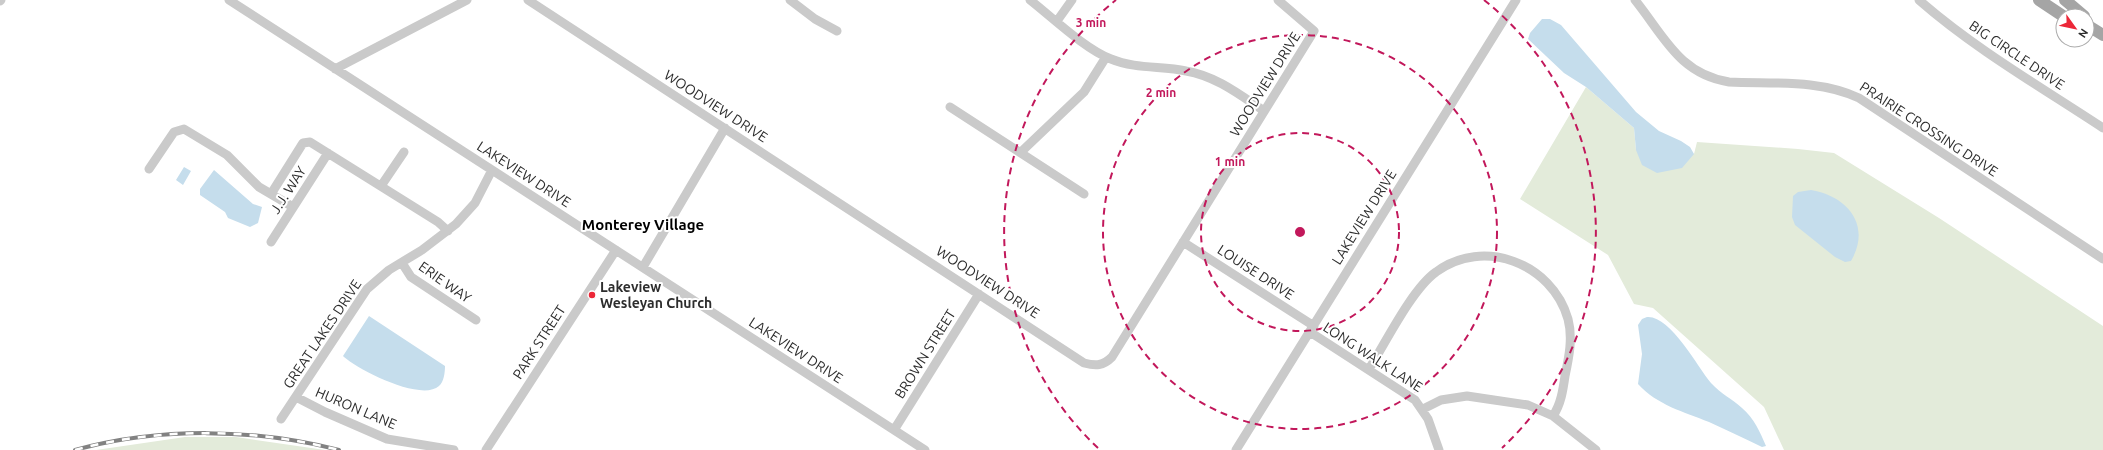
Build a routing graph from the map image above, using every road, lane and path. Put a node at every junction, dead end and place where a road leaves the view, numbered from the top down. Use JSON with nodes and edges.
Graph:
{"nodes":[{"id":1,"x":230,"y":0,"type":"edge"},
{"id":2,"x":467,"y":0,"type":"edge"},
{"id":3,"x":528,"y":0,"type":"edge"},
{"id":4,"x":790,"y":0,"type":"edge"},
{"id":5,"x":1030,"y":0,"type":"edge"},
{"id":6,"x":1072,"y":0,"type":"edge"},
{"id":7,"x":1278,"y":0,"type":"edge"},
{"id":8,"x":1516,"y":0,"type":"edge"},
{"id":9,"x":1635,"y":0,"type":"edge"},
{"id":10,"x":1919,"y":0,"type":"edge"},
{"id":11,"x":2039,"y":0,"type":"edge"},
{"id":12,"x":2065,"y":0,"type":"edge"},
{"id":13,"x":2073,"y":8,"type":"edge"},
{"id":14,"x":2055,"y":11,"type":"edge"},
{"id":15,"x":1057,"y":21,"type":"junction"},
{"id":16,"x":2095,"y":29,"type":"edge"},
{"id":17,"x":837,"y":31,"type":"dead end"},
{"id":18,"x":2103,"y":35,"type":"edge"},
{"id":19,"x":1106,"y":57,"type":"junction"},
{"id":20,"x":336,"y":69,"type":"junction"},
{"id":21,"x":950,"y":107,"type":"dead end"},
{"id":22,"x":1264,"y":111,"type":"junction"},
{"id":23,"x":725,"y":128,"type":"junction"},
{"id":24,"x":2103,"y":128,"type":"edge"},
{"id":25,"x":404,"y":152,"type":"dead end"},
{"id":26,"x":1021,"y":152,"type":"junction"},
{"id":27,"x":328,"y":153,"type":"junction"},
{"id":28,"x":149,"y":169,"type":"dead end"},
{"id":29,"x":492,"y":170,"type":"junction"},
{"id":30,"x":381,"y":186,"type":"junction"},
{"id":31,"x":271,"y":194,"type":"junction"},
{"id":32,"x":1084,"y":194,"type":"dead end"},
{"id":33,"x":293,"y":207,"type":"junction"},
{"id":34,"x":448,"y":231,"type":"junction"},
{"id":35,"x":271,"y":242,"type":"dead end"},
{"id":36,"x":1183,"y":242,"type":"junction"},
{"id":37,"x":616,"y":250,"type":"junction"},
{"id":38,"x":2103,"y":259,"type":"edge"},
{"id":39,"x":402,"y":263,"type":"junction"},
{"id":40,"x":643,"y":268,"type":"junction"},
{"id":41,"x":979,"y":294,"type":"junction"},
{"id":42,"x":476,"y":320,"type":"dead end"},
{"id":43,"x":1312,"y":329,"type":"junction"},
{"id":44,"x":1369,"y":369,"type":"junction"},
{"id":45,"x":296,"y":397,"type":"junction"},
{"id":46,"x":1422,"y":409,"type":"junction"},
{"id":47,"x":1553,"y":416,"type":"junction"},
{"id":48,"x":281,"y":419,"type":"dead end"},
{"id":49,"x":894,"y":430,"type":"junction"},
{"id":50,"x":454,"y":450,"type":"edge"},
{"id":51,"x":486,"y":450,"type":"edge"},
{"id":52,"x":925,"y":450,"type":"edge"},
{"id":53,"x":1236,"y":450,"type":"edge"},
{"id":54,"x":1438,"y":450,"type":"edge"},
{"id":55,"x":1596,"y":450,"type":"edge"}],
"edges":[{"from":1,"to":20,"type":"street","name":"LAKEVIEW DRIVE"},
{"from":2,"to":20,"type":"street"},
{"from":3,"to":23,"type":"street","name":"WOODVIEW DRIVE"},
{"from":4,"to":17,"type":"street"},
{"from":5,"to":15,"type":"street"},
{"from":6,"to":15,"type":"street"},
{"from":7,"to":22,"type":"street","name":"WOODVIEW DRIVE"},
{"from":8,"to":43,"type":"street","name":"LAKEVIEW DRIVE"},
{"from":9,"to":38,"type":"street","name":"PRAIRIE CROSSING DRIVE"},
{"from":10,"to":24,"type":"street","name":"BIG CIRCLE DRIVE"},
{"from":11,"to":14,"type":"main road"},
{"from":12,"to":13,"type":"main road"},
{"from":15,"to":19,"type":"street"},
{"from":16,"to":18,"type":"main road"},
{"from":19,"to":22,"type":"street"},
{"from":19,"to":26,"type":"street"},
{"from":20,"to":29,"type":"street","name":"LAKEVIEW DRIVE"},
{"from":21,"to":26,"type":"street"},
{"from":22,"to":36,"type":"street","name":"WOODVIEW DRIVE"},
{"from":23,"to":40,"type":"street"},
{"from":23,"to":41,"type":"street","name":"WOODVIEW DRIVE"},
{"from":25,"to":30,"type":"street"},
{"from":26,"to":32,"type":"street"},
{"from":27,"to":30,"type":"street"},
{"from":27,"to":31,"type":"street","name":"J.J. WAY"},
{"from":27,"to":33,"type":"street","name":"J.J. WAY"},
{"from":28,"to":31,"type":"street"},
{"from":29,"to":34,"type":"street","name":"GREAT LAKES DRIVE"},
{"from":29,"to":37,"type":"street","name":"LAKEVIEW DRIVE"},
{"from":30,"to":34,"type":"street"},
{"from":31,"to":33,"type":"street"},
{"from":33,"to":35,"type":"street","name":"J.J. WAY"},
{"from":34,"to":39,"type":"street","name":"GREAT LAKES DRIVE"},
{"from":36,"to":41,"type":"street","name":"WOODVIEW DRIVE"},
{"from":36,"to":43,"type":"street","name":"LOUISE DRIVE"},
{"from":37,"to":40,"type":"street","name":"LAKEVIEW DRIVE"},
{"from":37,"to":51,"type":"street","name":"PARK STREET"},
{"from":39,"to":42,"type":"street","name":"ERIE WAY"},
{"from":39,"to":45,"type":"street","name":"GREAT LAKES DRIVE"},
{"from":40,"to":49,"type":"street","name":"LAKEVIEW DRIVE"},
{"from":41,"to":49,"type":"street","name":"BROWN STREET"},
{"from":43,"to":44,"type":"street","name":"LONG WALK LANE"},
{"from":43,"to":53,"type":"street","name":"LAKEVIEW DRIVE"},
{"from":44,"to":46,"type":"street","name":"LONG WALK LANE"},
{"from":44,"to":47,"type":"street"},
{"from":45,"to":48,"type":"street","name":"GREAT LAKES DRIVE"},
{"from":45,"to":50,"type":"street","name":"HURON LANE"},
{"from":46,"to":47,"type":"street"},
{"from":46,"to":54,"type":"street","name":"LONG WALK LANE"},
{"from":47,"to":55,"type":"street"},
{"from":49,"to":52,"type":"street","name":"LAKEVIEW DRIVE"}]}
